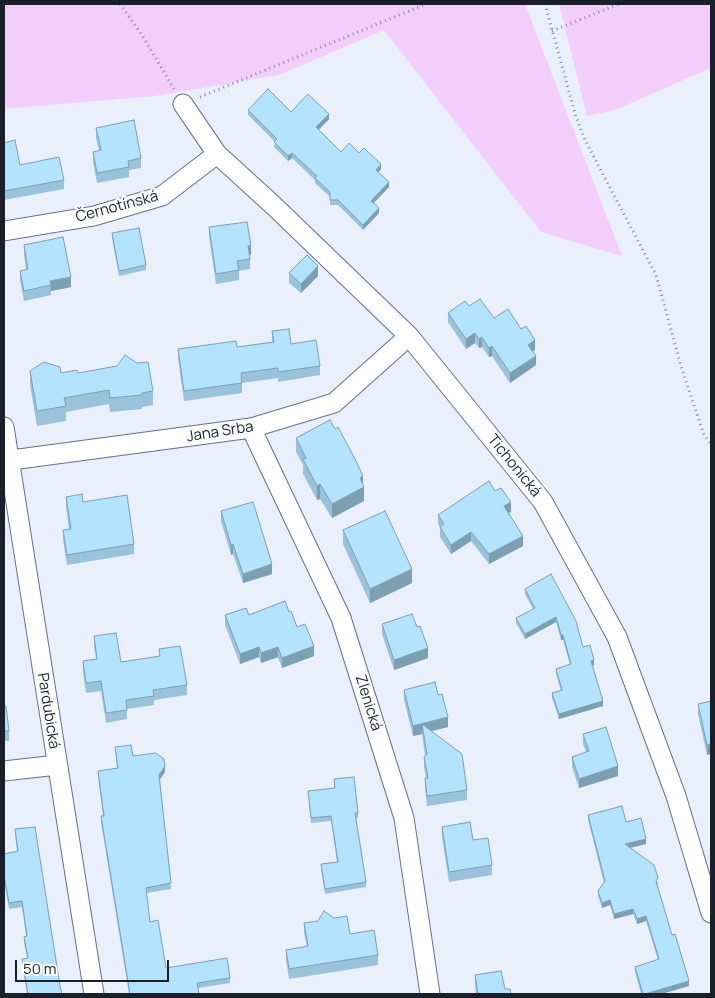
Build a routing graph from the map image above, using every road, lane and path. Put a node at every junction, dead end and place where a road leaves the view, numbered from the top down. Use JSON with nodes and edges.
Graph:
{"nodes":[{"id":1,"x":120,"y":4,"type":"edge"},
{"id":2,"x":426,"y":4,"type":"edge"},
{"id":3,"x":545,"y":4,"type":"edge"},
{"id":4,"x":618,"y":4,"type":"edge"},
{"id":5,"x":552,"y":31,"type":"junction"},
{"id":6,"x":183,"y":104,"type":"junction"},
{"id":7,"x":217,"y":154,"type":"junction"},
{"id":8,"x":4,"y":231,"type":"edge"},
{"id":9,"x":409,"y":336,"type":"junction"},
{"id":10,"x":4,"y":427,"type":"edge"},
{"id":11,"x":251,"y":428,"type":"junction"},
{"id":12,"x":711,"y":444,"type":"edge"},
{"id":13,"x":6,"y":460,"type":"edge"},
{"id":14,"x":57,"y":765,"type":"junction"},
{"id":15,"x":4,"y":771,"type":"edge"},
{"id":16,"x":711,"y":914,"type":"edge"},
{"id":17,"x":94,"y":994,"type":"edge"},
{"id":18,"x":430,"y":994,"type":"edge"}],
"edges":[{"from":1,"to":6,"type":"path"},
{"from":2,"to":6,"type":"path"},
{"from":3,"to":5,"type":"path"},
{"from":4,"to":5,"type":"path"},
{"from":5,"to":12,"type":"path"},
{"from":6,"to":7,"type":"street","name":"Tichonická"},
{"from":7,"to":8,"type":"street","name":"Černotínská"},
{"from":7,"to":9,"type":"street","name":"Tichonická"},
{"from":9,"to":11,"type":"street","name":"Jana Srba"},
{"from":9,"to":16,"type":"street","name":"Tichonická"},
{"from":10,"to":13,"type":"street","name":"Pardubická"},
{"from":11,"to":13,"type":"street","name":"Jana Srba"},
{"from":11,"to":18,"type":"street","name":"Zlenická"},
{"from":13,"to":14,"type":"street","name":"Pardubická"},
{"from":14,"to":15,"type":"street"},
{"from":14,"to":17,"type":"street","name":"Pardubická"}]}
